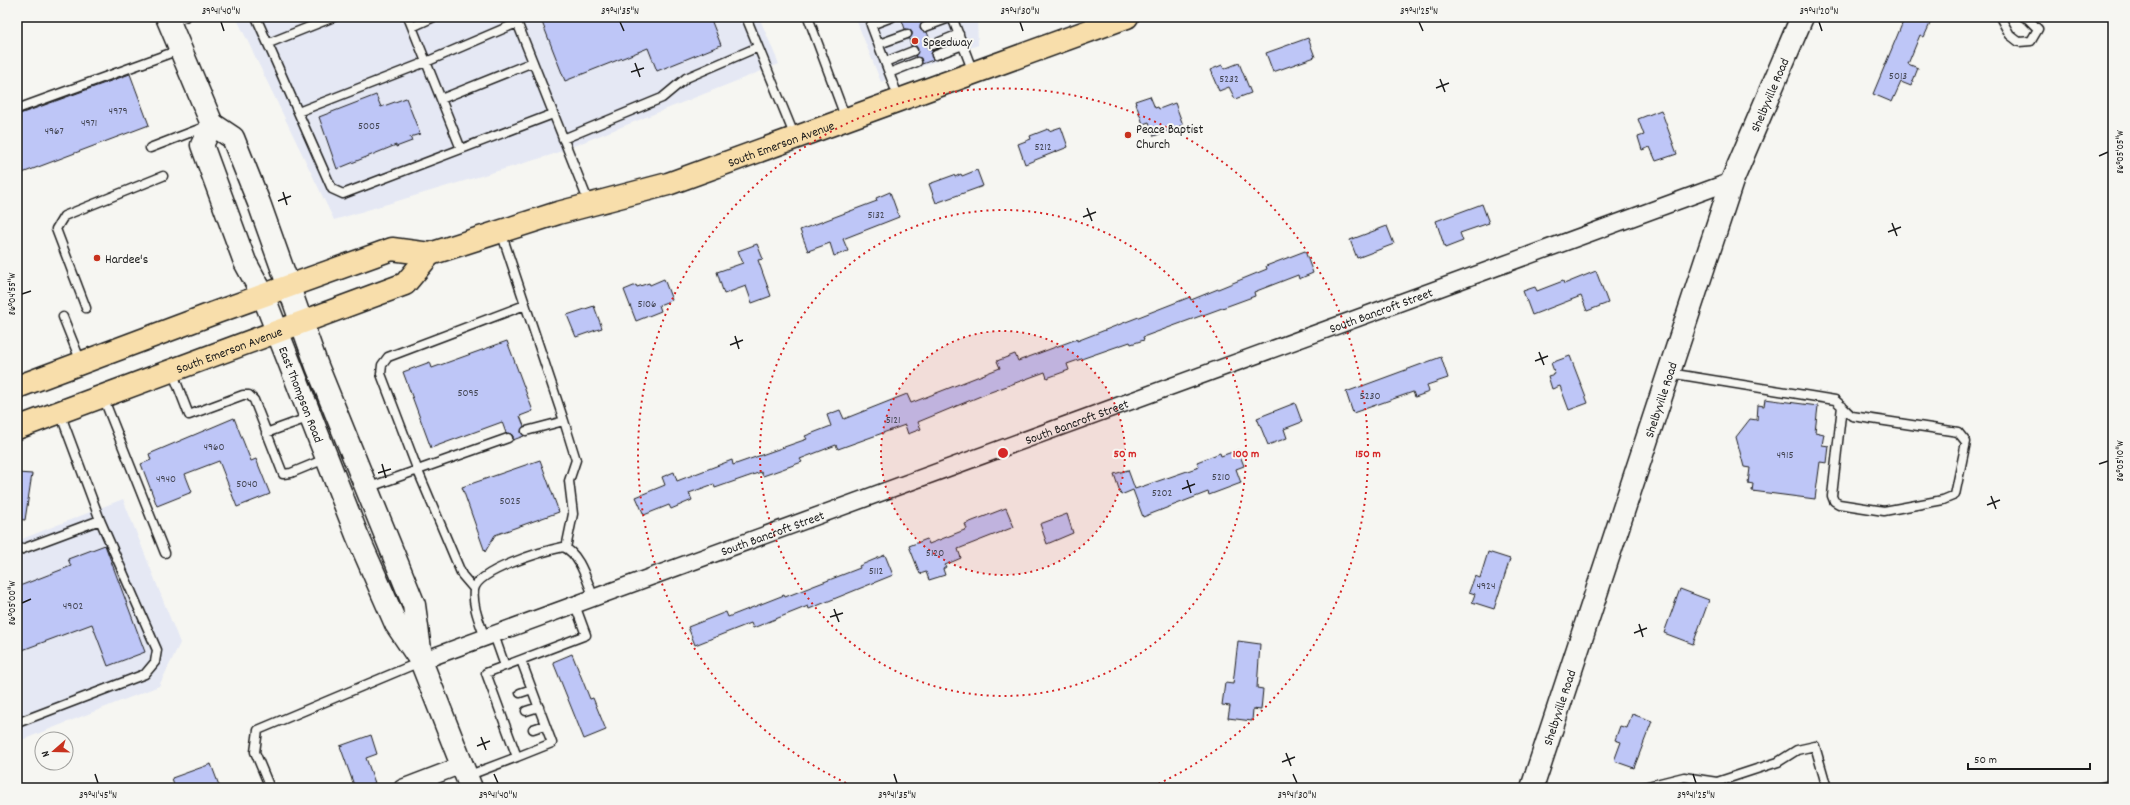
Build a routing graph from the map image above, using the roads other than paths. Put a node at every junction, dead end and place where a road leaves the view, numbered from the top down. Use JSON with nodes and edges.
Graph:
{"nodes":[{"id":1,"x":256,"y":17,"type":"edge"},
{"id":2,"x":334,"y":17,"type":"edge"},
{"id":3,"x":408,"y":17,"type":"edge"},
{"id":4,"x":434,"y":17,"type":"edge"},
{"id":5,"x":746,"y":17,"type":"edge"},
{"id":6,"x":808,"y":17,"type":"edge"},
{"id":7,"x":892,"y":17,"type":"edge"},
{"id":8,"x":952,"y":17,"type":"edge"},
{"id":9,"x":1127,"y":17,"type":"edge"},
{"id":10,"x":1802,"y":17,"type":"edge"},
{"id":11,"x":2000,"y":17,"type":"edge"},
{"id":12,"x":2024,"y":17,"type":"edge"},
{"id":13,"x":174,"y":19,"type":"edge"},
{"id":14,"x":516,"y":20,"type":"edge"},
{"id":15,"x":412,"y":27,"type":"junction"},
{"id":16,"x":925,"y":27,"type":"dead end"},
{"id":17,"x":907,"y":34,"type":"dead end"},
{"id":18,"x":959,"y":34,"type":"junction"},
{"id":19,"x":268,"y":43,"type":"junction"},
{"id":20,"x":879,"y":44,"type":"junction"},
{"id":21,"x":932,"y":44,"type":"dead end"},
{"id":22,"x":963,"y":45,"type":"junction"},
{"id":23,"x":758,"y":47,"type":"junction"},
{"id":24,"x":180,"y":50,"type":"junction"},
{"id":25,"x":913,"y":51,"type":"dead end"},
{"id":26,"x":936,"y":55,"type":"dead end"},
{"id":27,"x":426,"y":62,"type":"junction"},
{"id":28,"x":533,"y":62,"type":"junction"},
{"id":29,"x":885,"y":62,"type":"junction"},
{"id":30,"x":917,"y":62,"type":"dead end"},
{"id":31,"x":889,"y":72,"type":"junction"},
{"id":32,"x":974,"y":73,"type":"junction"},
{"id":33,"x":441,"y":99,"type":"junction"},
{"id":34,"x":900,"y":100,"type":"junction"},
{"id":35,"x":17,"y":109,"type":"edge"},
{"id":36,"x":298,"y":112,"type":"junction"},
{"id":37,"x":553,"y":114,"type":"junction"},
{"id":38,"x":846,"y":119,"type":"junction"},
{"id":39,"x":212,"y":124,"type":"junction"},
{"id":40,"x":795,"y":138,"type":"junction"},
{"id":41,"x":563,"y":139,"type":"junction"},
{"id":42,"x":150,"y":148,"type":"dead end"},
{"id":43,"x":462,"y":149,"type":"junction"},
{"id":44,"x":163,"y":176,"type":"dead end"},
{"id":45,"x":1732,"y":181,"type":"junction"},
{"id":46,"x":590,"y":206,"type":"junction"},
{"id":47,"x":501,"y":232,"type":"junction"},
{"id":48,"x":430,"y":254,"type":"junction"},
{"id":49,"x":289,"y":286,"type":"junction"},
{"id":50,"x":263,"y":295,"type":"junction"},
{"id":51,"x":525,"y":305,"type":"junction"},
{"id":52,"x":86,"y":308,"type":"dead end"},
{"id":53,"x":63,"y":317,"type":"dead end"},
{"id":54,"x":301,"y":323,"type":"junction"},
{"id":55,"x":277,"y":331,"type":"junction"},
{"id":56,"x":82,"y":363,"type":"junction"},
{"id":57,"x":172,"y":371,"type":"junction"},
{"id":58,"x":1668,"y":373,"type":"junction"},
{"id":59,"x":17,"y":387,"type":"edge"},
{"id":60,"x":103,"y":397,"type":"junction"},
{"id":61,"x":1842,"y":406,"type":"junction"},
{"id":62,"x":60,"y":413,"type":"junction"},
{"id":63,"x":310,"y":417,"type":"junction"},
{"id":64,"x":564,"y":421,"type":"junction"},
{"id":65,"x":17,"y":428,"type":"edge"},
{"id":66,"x":526,"y":431,"type":"dead end"},
{"id":67,"x":266,"y":433,"type":"junction"},
{"id":68,"x":508,"y":438,"type":"dead end"},
{"id":69,"x":326,"y":458,"type":"junction"},
{"id":70,"x":418,"y":471,"type":"junction"},
{"id":71,"x":366,"y":488,"type":"junction"},
{"id":72,"x":100,"y":520,"type":"junction"},
{"id":73,"x":566,"y":548,"type":"junction"},
{"id":74,"x":17,"y":551,"type":"edge"},
{"id":75,"x":165,"y":553,"type":"dead end"},
{"id":76,"x":474,"y":589,"type":"junction"},
{"id":77,"x":594,"y":598,"type":"junction"},
{"id":78,"x":574,"y":605,"type":"junction"},
{"id":79,"x":489,"y":636,"type":"junction"},
{"id":80,"x":521,"y":660,"type":"junction"},
{"id":81,"x":422,"y":661,"type":"junction"},
{"id":82,"x":505,"y":666,"type":"junction"},
{"id":83,"x":532,"y":688,"type":"junction"},
{"id":84,"x":520,"y":693,"type":"dead end"},
{"id":85,"x":538,"y":707,"type":"junction"},
{"id":86,"x":526,"y":711,"type":"dead end"},
{"id":87,"x":17,"y":723,"type":"edge"},
{"id":88,"x":545,"y":725,"type":"junction"},
{"id":89,"x":534,"y":729,"type":"dead end"},
{"id":90,"x":517,"y":757,"type":"junction"},
{"id":91,"x":467,"y":777,"type":"edge"},
{"id":92,"x":2113,"y":784,"type":"edge"},
{"id":93,"x":270,"y":788,"type":"edge"},
{"id":94,"x":402,"y":788,"type":"edge"},
{"id":95,"x":1532,"y":788,"type":"edge"},
{"id":96,"x":1640,"y":788,"type":"edge"},
{"id":97,"x":1827,"y":788,"type":"edge"},
{"id":98,"x":2098,"y":788,"type":"edge"}],
"edges":[{"from":1,"to":19,"type":"lane"},
{"from":2,"to":19,"type":"lane"},
{"from":3,"to":15,"type":"lane"},
{"from":4,"to":15,"type":"lane"},
{"from":5,"to":23,"type":"lane"},
{"from":6,"to":38,"type":"lane"},
{"from":7,"to":20,"type":"lane"},
{"from":8,"to":16,"type":"lane"},
{"from":8,"to":18,"type":"lane"},
{"from":9,"to":32,"type":"main road","name":"South Emerson Avenue"},
{"from":10,"to":45,"type":"main road","name":"Shelbyville Road"},
{"from":11,"to":12,"type":"lane"},
{"from":13,"to":24,"type":"main road"},
{"from":14,"to":27,"type":"lane"},
{"from":14,"to":28,"type":"lane"},
{"from":15,"to":27,"type":"lane"},
{"from":17,"to":20,"type":"lane"},
{"from":18,"to":21,"type":"lane"},
{"from":18,"to":22,"type":"lane"},
{"from":19,"to":36,"type":"lane"},
{"from":20,"to":29,"type":"lane"},
{"from":22,"to":26,"type":"lane"},
{"from":22,"to":32,"type":"lane"},
{"from":23,"to":40,"type":"lane"},
{"from":23,"to":41,"type":"lane"},
{"from":24,"to":35,"type":"lane"},
{"from":24,"to":39,"type":"main road"},
{"from":25,"to":29,"type":"lane"},
{"from":27,"to":33,"type":"lane"},
{"from":27,"to":36,"type":"lane"},
{"from":28,"to":33,"type":"lane"},
{"from":28,"to":37,"type":"lane"},
{"from":29,"to":31,"type":"lane"},
{"from":30,"to":31,"type":"lane"},
{"from":31,"to":34,"type":"lane"},
{"from":32,"to":34,"type":"main road","name":"South Emerson Avenue"},
{"from":33,"to":43,"type":"lane"},
{"from":34,"to":38,"type":"main road","name":"South Emerson Avenue"},
{"from":36,"to":43,"type":"lane"},
{"from":37,"to":41,"type":"lane"},
{"from":37,"to":43,"type":"lane"},
{"from":38,"to":40,"type":"main road","name":"South Emerson Avenue"},
{"from":39,"to":42,"type":"lane"},
{"from":39,"to":49,"type":"main road","name":"East Thompson Road"},
{"from":39,"to":50,"type":"main road","name":"East Thompson Road"},
{"from":40,"to":46,"type":"main road","name":"South Emerson Avenue"},
{"from":41,"to":46,"type":"lane"},
{"from":44,"to":52,"type":"lane"},
{"from":45,"to":58,"type":"main road","name":"Shelbyville Road"},
{"from":45,"to":77,"type":"street","name":"South Bancroft Street"},
{"from":46,"to":47,"type":"main road","name":"South Emerson Avenue"},
{"from":47,"to":48,"type":"main road","name":"South Emerson Avenue"},
{"from":47,"to":51,"type":"lane"},
{"from":48,"to":49,"type":"main road","name":"South Emerson Avenue"},
{"from":48,"to":54,"type":"main road","name":"South Emerson Avenue"},
{"from":49,"to":50,"type":"main road","name":"South Emerson Avenue"},
{"from":49,"to":54,"type":"main road","name":"East Thompson Road"},
{"from":50,"to":55,"type":"main road","name":"East Thompson Road"},
{"from":50,"to":56,"type":"main road","name":"South Emerson Avenue"},
{"from":51,"to":64,"type":"lane"},
{"from":51,"to":70,"type":"lane"},
{"from":53,"to":56,"type":"lane"},
{"from":54,"to":55,"type":"main road","name":"South Emerson Avenue"},
{"from":54,"to":71,"type":"main road","name":"East Thompson Road"},
{"from":55,"to":57,"type":"main road","name":"South Emerson Avenue"},
{"from":55,"to":63,"type":"main road","name":"East Thompson Road"},
{"from":56,"to":59,"type":"main road","name":"South Emerson Avenue"},
{"from":57,"to":60,"type":"main road","name":"South Emerson Avenue"},
{"from":57,"to":67,"type":"lane"},
{"from":58,"to":61,"type":"lane"},
{"from":58,"to":95,"type":"main road","name":"Shelbyville Road"},
{"from":60,"to":62,"type":"main road","name":"South Emerson Avenue"},
{"from":60,"to":75,"type":"lane"},
{"from":61,"to":61,"type":"lane"},
{"from":62,"to":65,"type":"main road","name":"South Emerson Avenue"},
{"from":62,"to":72,"type":"lane"},
{"from":63,"to":67,"type":"lane"},
{"from":63,"to":69,"type":"main road","name":"East Thompson Road"},
{"from":64,"to":66,"type":"lane"},
{"from":64,"to":73,"type":"lane"},
{"from":67,"to":69,"type":"lane"},
{"from":68,"to":70,"type":"lane"},
{"from":69,"to":81,"type":"main road","name":"East Thompson Road"},
{"from":70,"to":71,"type":"lane"},
{"from":70,"to":76,"type":"lane"},
{"from":71,"to":81,"type":"main road","name":"East Thompson Road"},
{"from":72,"to":74,"type":"lane"},
{"from":72,"to":87,"type":"lane"},
{"from":73,"to":76,"type":"lane"},
{"from":73,"to":77,"type":"lane"},
{"from":76,"to":79,"type":"lane"},
{"from":77,"to":78,"type":"street","name":"South Bancroft Street"},
{"from":78,"to":79,"type":"street","name":"South Bancroft Street"},
{"from":78,"to":80,"type":"lane"},
{"from":79,"to":81,"type":"street","name":"South Bancroft Street"},
{"from":79,"to":82,"type":"lane"},
{"from":80,"to":82,"type":"lane"},
{"from":80,"to":83,"type":"lane"},
{"from":81,"to":91,"type":"main road","name":"East Thompson Road"},
{"from":81,"to":93,"type":"lane"},
{"from":82,"to":90,"type":"lane"},
{"from":83,"to":84,"type":"lane"},
{"from":83,"to":85,"type":"lane"},
{"from":85,"to":86,"type":"lane"},
{"from":85,"to":88,"type":"lane"},
{"from":88,"to":89,"type":"lane"},
{"from":88,"to":90,"type":"lane"},
{"from":90,"to":91,"type":"lane"},
{"from":91,"to":94,"type":"street"},
{"from":92,"to":98,"type":"lane"},
{"from":96,"to":97,"type":"lane"}]}
